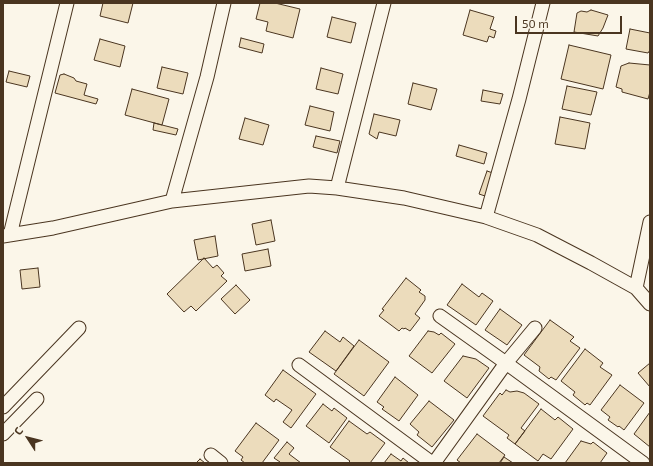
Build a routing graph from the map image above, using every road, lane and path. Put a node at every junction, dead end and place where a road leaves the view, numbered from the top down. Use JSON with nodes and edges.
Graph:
{"nodes":[{"id":1,"x":67,"y":3,"type":"edge"},
{"id":2,"x":224,"y":3,"type":"edge"},
{"id":3,"x":384,"y":3,"type":"edge"},
{"id":4,"x":542,"y":3,"type":"edge"},
{"id":5,"x":337,"y":188,"type":"junction"},
{"id":6,"x":172,"y":201,"type":"junction"},
{"id":7,"x":486,"y":217,"type":"junction"},
{"id":8,"x":650,"y":222,"type":"edge"},
{"id":9,"x":7,"y":236,"type":"edge"},
{"id":10,"x":636,"y":288,"type":"junction"},
{"id":11,"x":650,"y":304,"type":"edge"},
{"id":12,"x":440,"y":316,"type":"dead end"},
{"id":13,"x":79,"y":328,"type":"dead end"},
{"id":14,"x":535,"y":328,"type":"dead end"},
{"id":15,"x":506,"y":363,"type":"junction"},
{"id":16,"x":299,"y":365,"type":"dead end"},
{"id":17,"x":37,"y":399,"type":"dead end"},
{"id":18,"x":3,"y":407,"type":"edge"},
{"id":19,"x":3,"y":434,"type":"edge"},
{"id":20,"x":433,"y":463,"type":"edge"},
{"id":21,"x":643,"y":463,"type":"edge"}],
"edges":[{"from":1,"to":9,"type":"street"},
{"from":2,"to":6,"type":"street"},
{"from":3,"to":5,"type":"street"},
{"from":4,"to":7,"type":"street"},
{"from":5,"to":6,"type":"street"},
{"from":5,"to":7,"type":"street"},
{"from":6,"to":9,"type":"street"},
{"from":7,"to":10,"type":"street"},
{"from":8,"to":10,"type":"street"},
{"from":10,"to":11,"type":"street"},
{"from":12,"to":15,"type":"street"},
{"from":13,"to":18,"type":"street"},
{"from":14,"to":15,"type":"street"},
{"from":15,"to":20,"type":"street"},
{"from":15,"to":21,"type":"street"},
{"from":16,"to":20,"type":"street"},
{"from":17,"to":19,"type":"street"}]}
